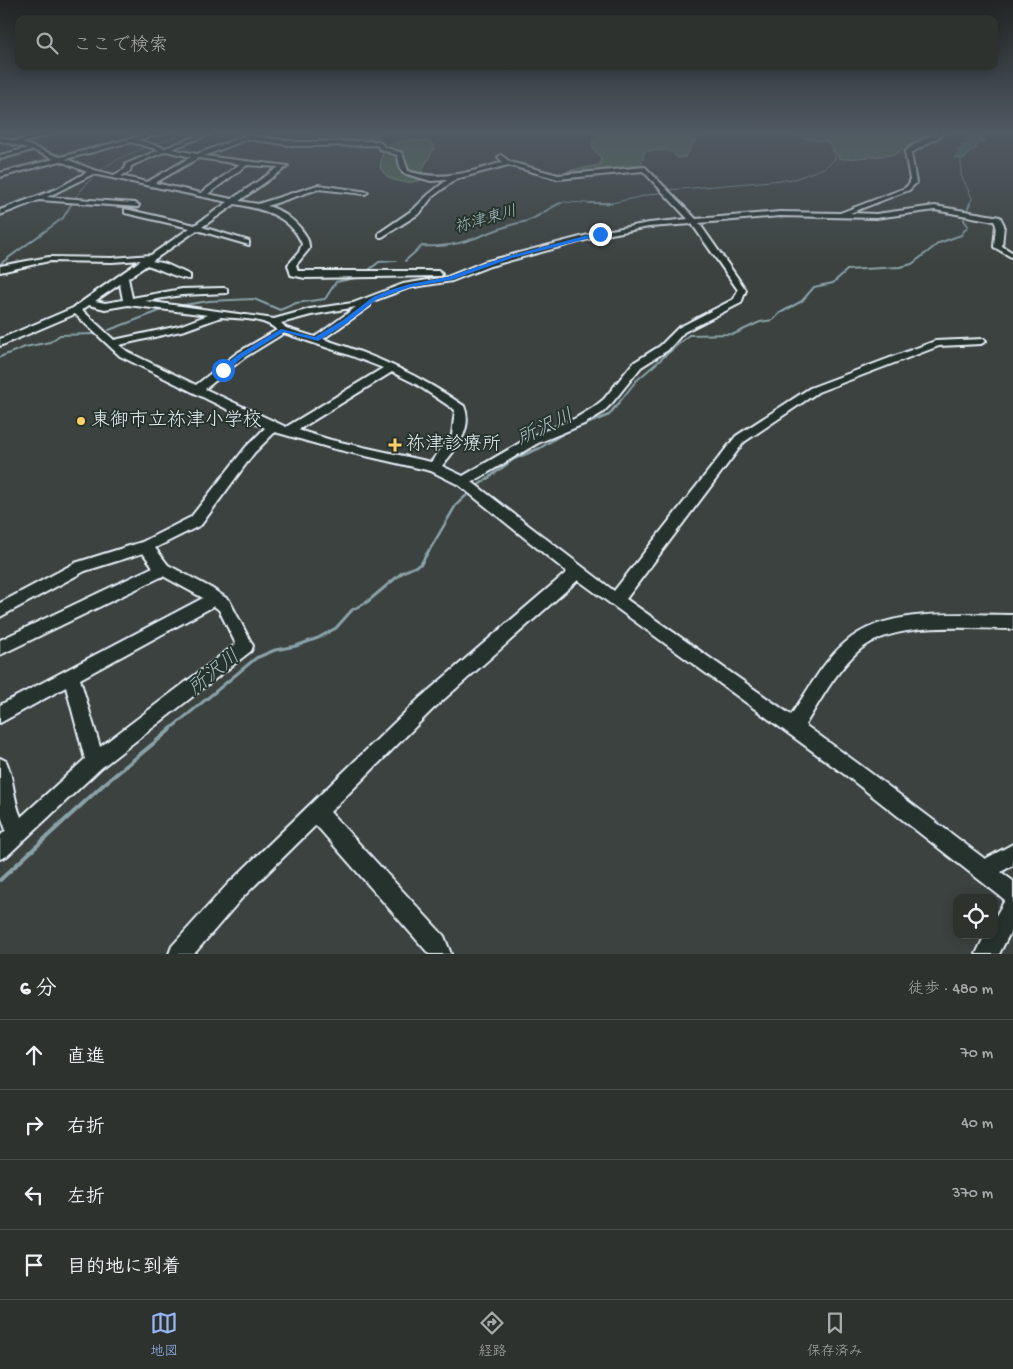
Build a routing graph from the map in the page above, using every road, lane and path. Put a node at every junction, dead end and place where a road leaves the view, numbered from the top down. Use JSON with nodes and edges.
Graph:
{"nodes":[{"id":1,"x":84,"y":177,"type":"edge"},
{"id":2,"x":114,"y":177,"type":"edge"},
{"id":3,"x":161,"y":177,"type":"edge"},
{"id":4,"x":227,"y":177,"type":"edge"},
{"id":5,"x":271,"y":177,"type":"edge"},
{"id":6,"x":421,"y":177,"type":"edge"},
{"id":7,"x":460,"y":177,"type":"edge"},
{"id":8,"x":652,"y":177,"type":"edge"},
{"id":9,"x":914,"y":177,"type":"edge"},
{"id":10,"x":455,"y":178,"type":"junction"},
{"id":11,"x":148,"y":184,"type":"junction"},
{"id":12,"x":365,"y":192,"type":"dead end"},
{"id":13,"x":202,"y":195,"type":"junction"},
{"id":14,"x":36,"y":199,"type":"junction"},
{"id":15,"x":232,"y":202,"type":"junction"},
{"id":16,"x":260,"y":206,"type":"junction"},
{"id":17,"x":0,"y":213,"type":"edge"},
{"id":18,"x":840,"y":215,"type":"junction"},
{"id":19,"x":694,"y":222,"type":"junction"},
{"id":20,"x":195,"y":227,"type":"junction"},
{"id":21,"x":382,"y":235,"type":"dead end"},
{"id":22,"x":246,"y":243,"type":"dead end"},
{"id":23,"x":153,"y":256,"type":"junction"},
{"id":24,"x":1013,"y":256,"type":"edge"},
{"id":25,"x":144,"y":262,"type":"junction"},
{"id":26,"x":0,"y":269,"type":"edge"},
{"id":27,"x":463,"y":274,"type":"junction"},
{"id":28,"x":397,"y":275,"type":"junction"},
{"id":29,"x":123,"y":276,"type":"junction"},
{"id":30,"x":187,"y":277,"type":"dead end"},
{"id":31,"x":406,"y":286,"type":"junction"},
{"id":32,"x":224,"y":291,"type":"dead end"},
{"id":33,"x":375,"y":298,"type":"junction"},
{"id":34,"x":86,"y":302,"type":"junction"},
{"id":35,"x":128,"y":302,"type":"junction"},
{"id":36,"x":76,"y":310,"type":"junction"},
{"id":37,"x":221,"y":313,"type":"junction"},
{"id":38,"x":274,"y":322,"type":"junction"},
{"id":39,"x":283,"y":330,"type":"junction"},
{"id":40,"x":316,"y":340,"type":"junction"},
{"id":41,"x":981,"y":341,"type":"dead end"},
{"id":42,"x":0,"y":343,"type":"edge"},
{"id":43,"x":110,"y":344,"type":"junction"},
{"id":44,"x":391,"y":368,"type":"junction"},
{"id":45,"x":196,"y":391,"type":"junction"},
{"id":46,"x":273,"y":426,"type":"junction"},
{"id":47,"x":288,"y":430,"type":"junction"},
{"id":48,"x":434,"y":467,"type":"junction"},
{"id":49,"x":463,"y":482,"type":"junction"},
{"id":50,"x":146,"y":546,"type":"junction"},
{"id":51,"x":163,"y":569,"type":"junction"},
{"id":52,"x":578,"y":572,"type":"junction"},
{"id":53,"x":214,"y":599,"type":"junction"},
{"id":54,"x":616,"y":600,"type":"junction"},
{"id":55,"x":0,"y":610,"type":"edge"},
{"id":56,"x":1013,"y":622,"type":"edge"},
{"id":57,"x":0,"y":648,"type":"edge"},
{"id":58,"x":71,"y":675,"type":"junction"},
{"id":59,"x":0,"y":714,"type":"edge"},
{"id":60,"x":793,"y":727,"type":"junction"},
{"id":61,"x":95,"y":762,"type":"junction"},
{"id":62,"x":0,"y":767,"type":"edge"},
{"id":63,"x":316,"y":811,"type":"junction"},
{"id":64,"x":17,"y":833,"type":"junction"},
{"id":65,"x":0,"y":849,"type":"edge"},
{"id":66,"x":1013,"y":854,"type":"edge"},
{"id":67,"x":984,"y":871,"type":"junction"},
{"id":68,"x":1013,"y":894,"type":"edge"},
{"id":69,"x":1013,"y":906,"type":"edge"},
{"id":70,"x":180,"y":954,"type":"edge"},
{"id":71,"x":440,"y":954,"type":"edge"},
{"id":72,"x":987,"y":954,"type":"edge"}],
"edges":[{"from":1,"to":14,"type":"street"},
{"from":2,"to":11,"type":"street"},
{"from":3,"to":11,"type":"street"},
{"from":4,"to":13,"type":"street"},
{"from":5,"to":15,"type":"street"},
{"from":6,"to":10,"type":"street"},
{"from":7,"to":10,"type":"street"},
{"from":8,"to":19,"type":"street"},
{"from":9,"to":18,"type":"street"},
{"from":10,"to":21,"type":"street"},
{"from":11,"to":13,"type":"street"},
{"from":12,"to":16,"type":"street"},
{"from":13,"to":15,"type":"street"},
{"from":14,"to":17,"type":"street"},
{"from":14,"to":20,"type":"street"},
{"from":15,"to":16,"type":"street"},
{"from":15,"to":20,"type":"street"},
{"from":16,"to":28,"type":"street"},
{"from":18,"to":19,"type":"street"},
{"from":18,"to":24,"type":"street"},
{"from":19,"to":27,"type":"street"},
{"from":19,"to":49,"type":"street"},
{"from":20,"to":22,"type":"street"},
{"from":20,"to":23,"type":"street"},
{"from":23,"to":25,"type":"street"},
{"from":23,"to":26,"type":"street"},
{"from":25,"to":29,"type":"street"},
{"from":25,"to":30,"type":"street"},
{"from":27,"to":28,"type":"street"},
{"from":27,"to":31,"type":"street"},
{"from":28,"to":31,"type":"street"},
{"from":29,"to":34,"type":"street"},
{"from":29,"to":35,"type":"street"},
{"from":31,"to":33,"type":"street"},
{"from":32,"to":35,"type":"street"},
{"from":33,"to":38,"type":"street"},
{"from":33,"to":40,"type":"street"},
{"from":34,"to":35,"type":"street"},
{"from":34,"to":36,"type":"street"},
{"from":35,"to":37,"type":"street"},
{"from":36,"to":42,"type":"street"},
{"from":36,"to":43,"type":"street"},
{"from":37,"to":38,"type":"street"},
{"from":37,"to":43,"type":"street"},
{"from":38,"to":39,"type":"street"},
{"from":39,"to":40,"type":"street"},
{"from":39,"to":45,"type":"street"},
{"from":40,"to":44,"type":"street"},
{"from":41,"to":54,"type":"street"},
{"from":43,"to":45,"type":"street"},
{"from":44,"to":47,"type":"street"},
{"from":44,"to":48,"type":"street"},
{"from":45,"to":46,"type":"street"},
{"from":46,"to":47,"type":"street"},
{"from":46,"to":50,"type":"street"},
{"from":47,"to":48,"type":"street"},
{"from":48,"to":49,"type":"street"},
{"from":49,"to":52,"type":"street"},
{"from":50,"to":51,"type":"street"},
{"from":50,"to":55,"type":"street"},
{"from":51,"to":53,"type":"street"},
{"from":51,"to":57,"type":"street"},
{"from":52,"to":54,"type":"street"},
{"from":52,"to":63,"type":"street"},
{"from":53,"to":58,"type":"street"},
{"from":53,"to":61,"type":"street"},
{"from":54,"to":60,"type":"street"},
{"from":56,"to":60,"type":"street"},
{"from":58,"to":59,"type":"street"},
{"from":58,"to":61,"type":"street"},
{"from":60,"to":67,"type":"street"},
{"from":61,"to":64,"type":"street"},
{"from":62,"to":64,"type":"street"},
{"from":63,"to":70,"type":"street"},
{"from":63,"to":71,"type":"street"},
{"from":64,"to":65,"type":"street"},
{"from":66,"to":67,"type":"street"},
{"from":67,"to":68,"type":"street"},
{"from":69,"to":72,"type":"street"}]}
